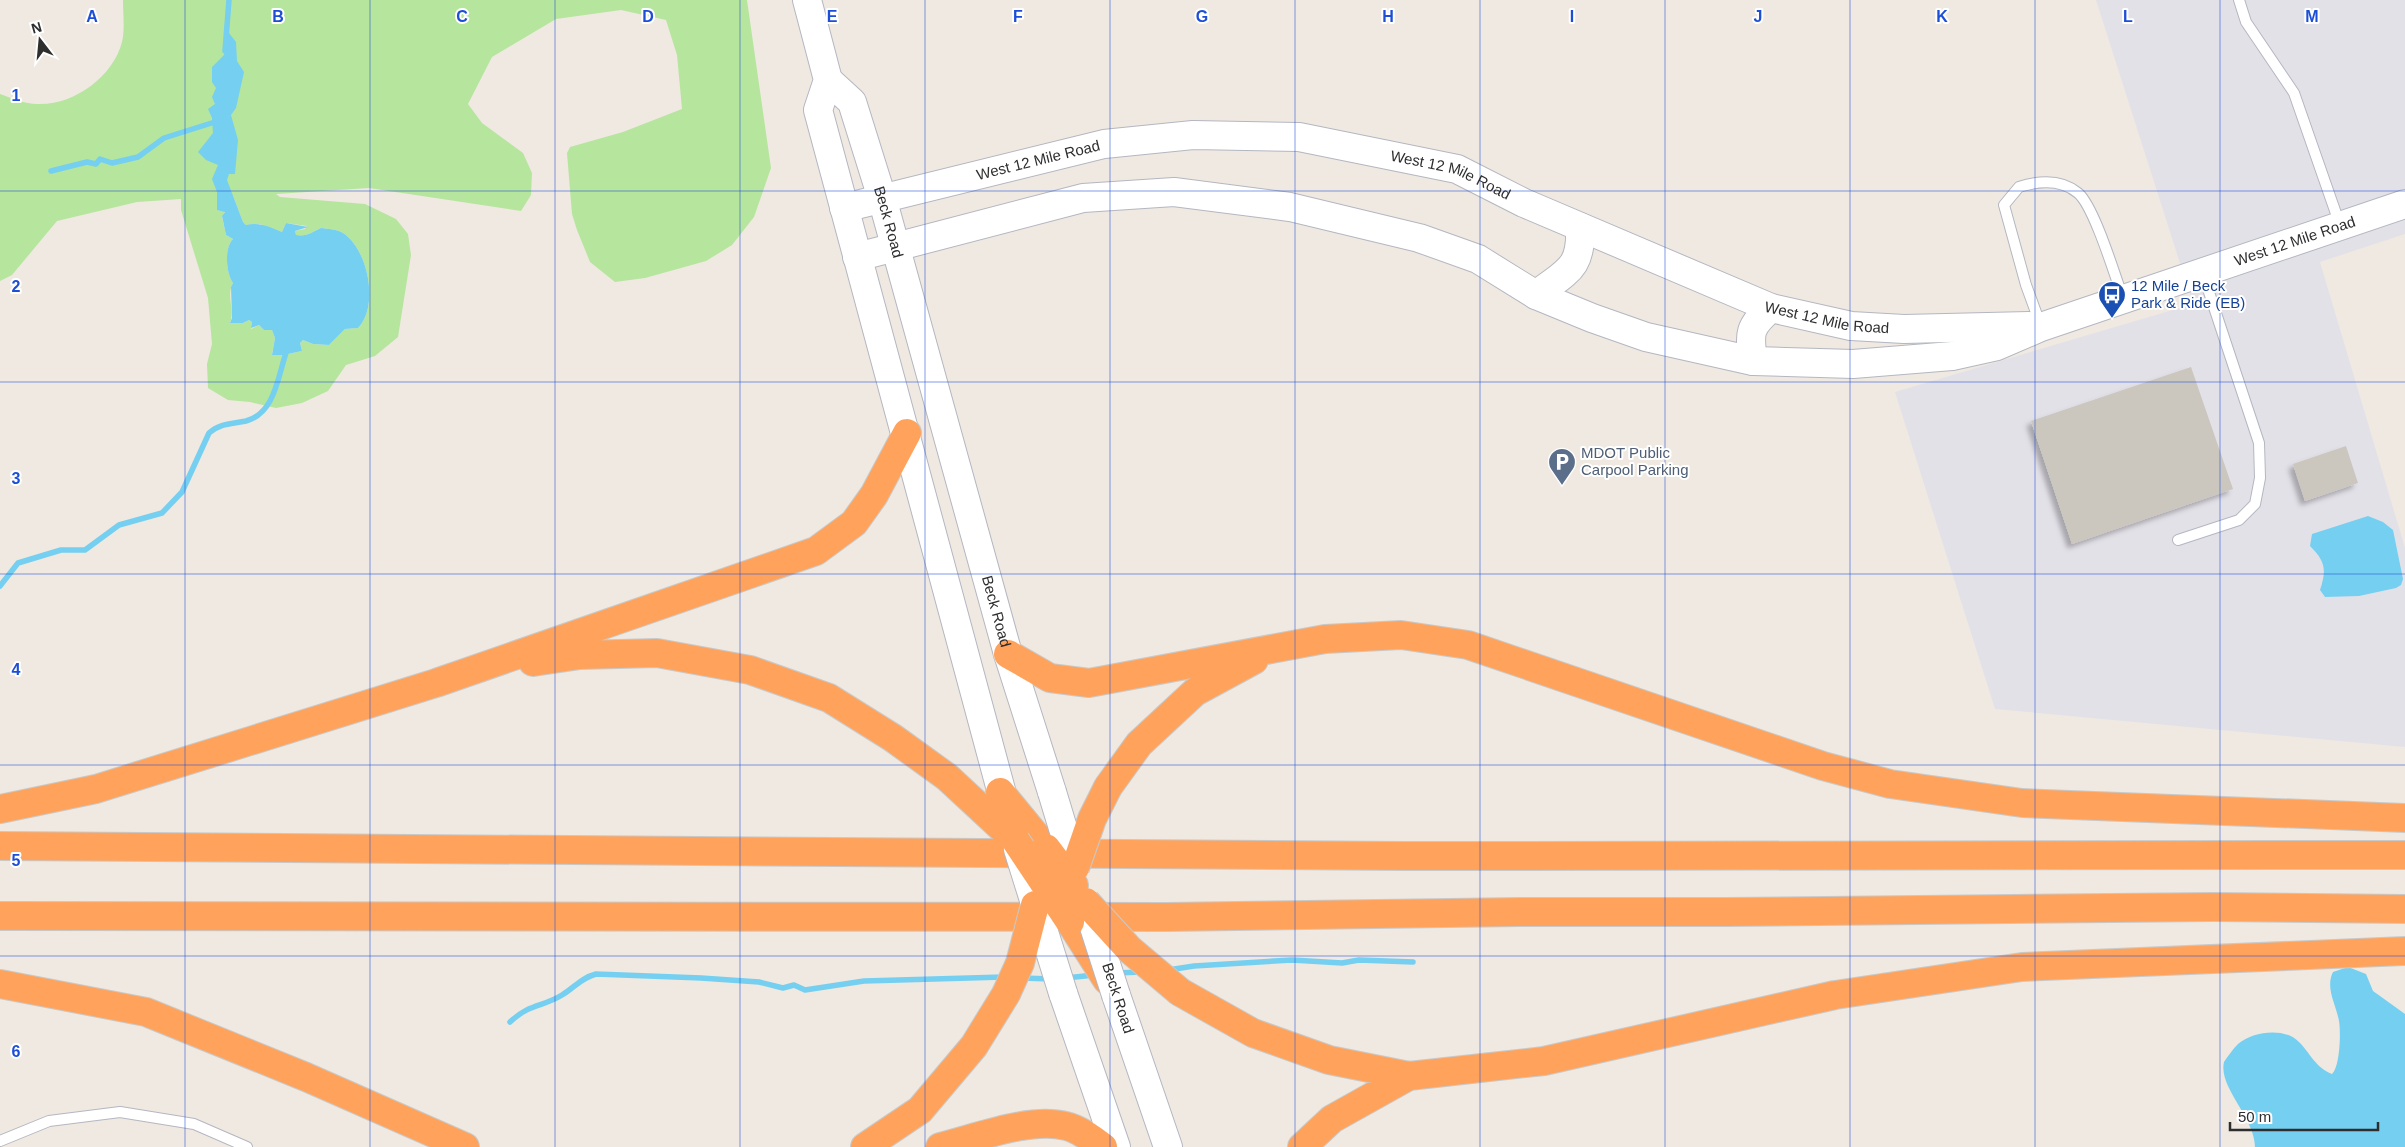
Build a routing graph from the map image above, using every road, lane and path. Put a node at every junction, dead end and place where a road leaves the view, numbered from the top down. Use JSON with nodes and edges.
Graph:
{"nodes":[{"id":1,"x":808,"y":0,"type":"edge"},
{"id":2,"x":2239,"y":0,"type":"edge"},
{"id":3,"x":828,"y":80,"type":"junction"},
{"id":4,"x":882,"y":198,"type":"junction"},
{"id":5,"x":2405,"y":204,"type":"edge"},
{"id":6,"x":844,"y":208,"type":"junction"},
{"id":7,"x":2340,"y":226,"type":"junction"},
{"id":8,"x":1580,"y":227,"type":"junction"},
{"id":9,"x":895,"y":246,"type":"junction"},
{"id":10,"x":857,"y":257,"type":"junction"},
{"id":11,"x":2203,"y":274,"type":"junction"},
{"id":12,"x":1536,"y":295,"type":"junction"},
{"id":13,"x":2124,"y":300,"type":"junction"},
{"id":14,"x":1772,"y":308,"type":"junction"},
{"id":15,"x":2041,"y":327,"type":"junction"},
{"id":16,"x":1752,"y":360,"type":"junction"},
{"id":17,"x":907,"y":433,"type":"junction"},
{"id":18,"x":2178,"y":540,"type":"dead end"},
{"id":19,"x":1325,"y":639,"type":"junction"},
{"id":20,"x":1008,"y":654,"type":"junction"},
{"id":21,"x":436,"y":683,"type":"junction"},
{"id":22,"x":1000,"y":792,"type":"junction"},
{"id":23,"x":1052,"y":792,"type":"junction"},
{"id":24,"x":0,"y":809,"type":"edge"},
{"id":25,"x":2405,"y":818,"type":"edge"},
{"id":26,"x":1016,"y":841,"type":"junction"},
{"id":27,"x":0,"y":846,"type":"edge"},
{"id":28,"x":1046,"y":848,"type":"junction"},
{"id":29,"x":2405,"y":855,"type":"edge"},
{"id":30,"x":1040,"y":878,"type":"junction"},
{"id":31,"x":1076,"y":894,"type":"junction"},
{"id":32,"x":1035,"y":905,"type":"junction"},
{"id":33,"x":2405,"y":909,"type":"edge"},
{"id":34,"x":0,"y":916,"type":"edge"},
{"id":35,"x":2405,"y":951,"type":"edge"},
{"id":36,"x":0,"y":984,"type":"edge"},
{"id":37,"x":1063,"y":993,"type":"junction"},
{"id":38,"x":1116,"y":995,"type":"joint"},
{"id":39,"x":1409,"y":1076,"type":"junction"},
{"id":40,"x":0,"y":1141,"type":"edge"},
{"id":41,"x":247,"y":1147,"type":"edge"},
{"id":42,"x":466,"y":1147,"type":"edge"},
{"id":43,"x":865,"y":1147,"type":"edge"},
{"id":44,"x":940,"y":1147,"type":"edge"},
{"id":45,"x":1103,"y":1147,"type":"edge"},
{"id":46,"x":1116,"y":1147,"type":"edge"},
{"id":47,"x":1168,"y":1147,"type":"edge"},
{"id":48,"x":1302,"y":1147,"type":"edge"}],
"edges":[{"from":1,"to":3,"type":"main road"},
{"from":2,"to":7,"type":"lane"},
{"from":3,"to":4,"type":"main road","name":"Beck Road"},
{"from":3,"to":6,"type":"main road"},
{"from":4,"to":6,"type":"main road","name":"West 12 Mile Road"},
{"from":4,"to":8,"type":"main road","name":"West 12 Mile Road"},
{"from":4,"to":9,"type":"main road","name":"Beck Road"},
{"from":5,"to":7,"type":"main road","name":"West 12 Mile Road"},
{"from":6,"to":10,"type":"main road"},
{"from":7,"to":11,"type":"main road","name":"West 12 Mile Road"},
{"from":8,"to":12,"type":"main road"},
{"from":8,"to":14,"type":"main road","name":"West 12 Mile Road"},
{"from":9,"to":10,"type":"main road","name":"West 12 Mile Road"},
{"from":9,"to":12,"type":"main road","name":"West 12 Mile Road"},
{"from":9,"to":20,"type":"main road","name":"Beck Road"},
{"from":10,"to":17,"type":"main road"},
{"from":11,"to":13,"type":"main road","name":"West 12 Mile Road"},
{"from":11,"to":18,"type":"lane"},
{"from":12,"to":16,"type":"main road","name":"West 12 Mile Road"},
{"from":13,"to":15,"type":"main road","name":"West 12 Mile Road"},
{"from":13,"to":15,"type":"lane"},
{"from":14,"to":15,"type":"main road","name":"West 12 Mile Road"},
{"from":14,"to":16,"type":"main road"},
{"from":15,"to":16,"type":"main road","name":"West 12 Mile Road"},
{"from":17,"to":21,"type":"highway"},
{"from":17,"to":22,"type":"main road"},
{"from":19,"to":20,"type":"highway"},
{"from":19,"to":25,"type":"highway"},
{"from":19,"to":31,"type":"highway","bridge":true},
{"from":20,"to":23,"type":"main road","name":"Beck Road"},
{"from":21,"to":24,"type":"highway"},
{"from":21,"to":26,"type":"highway"},
{"from":22,"to":26,"type":"main road"},
{"from":22,"to":28,"type":"highway"},
{"from":23,"to":28,"type":"highway","bridge":true},
{"from":23,"to":31,"type":"main road","name":"Beck Road","bridge":true},
{"from":26,"to":30,"type":"highway","bridge":true},
{"from":26,"to":32,"type":"main road","bridge":true},
{"from":27,"to":29,"type":"highway"},
{"from":28,"to":30,"type":"highway"},
{"from":28,"to":31,"type":"highway","bridge":true},
{"from":30,"to":31,"type":"highway","bridge":true},
{"from":30,"to":32,"type":"highway","bridge":true},
{"from":31,"to":37,"type":"highway","bridge":true},
{"from":31,"to":38,"type":"highway","bridge":true},
{"from":31,"to":39,"type":"highway","bridge":true},
{"from":32,"to":37,"type":"main road","bridge":true},
{"from":32,"to":43,"type":"highway","bridge":true},
{"from":33,"to":34,"type":"highway"},
{"from":35,"to":39,"type":"highway"},
{"from":36,"to":42,"type":"highway"},
{"from":37,"to":46,"type":"main road"},
{"from":38,"to":47,"type":"main road","name":"Beck Road"},
{"from":39,"to":48,"type":"highway"},
{"from":40,"to":41,"type":"lane"},
{"from":44,"to":45,"type":"highway"}]}
